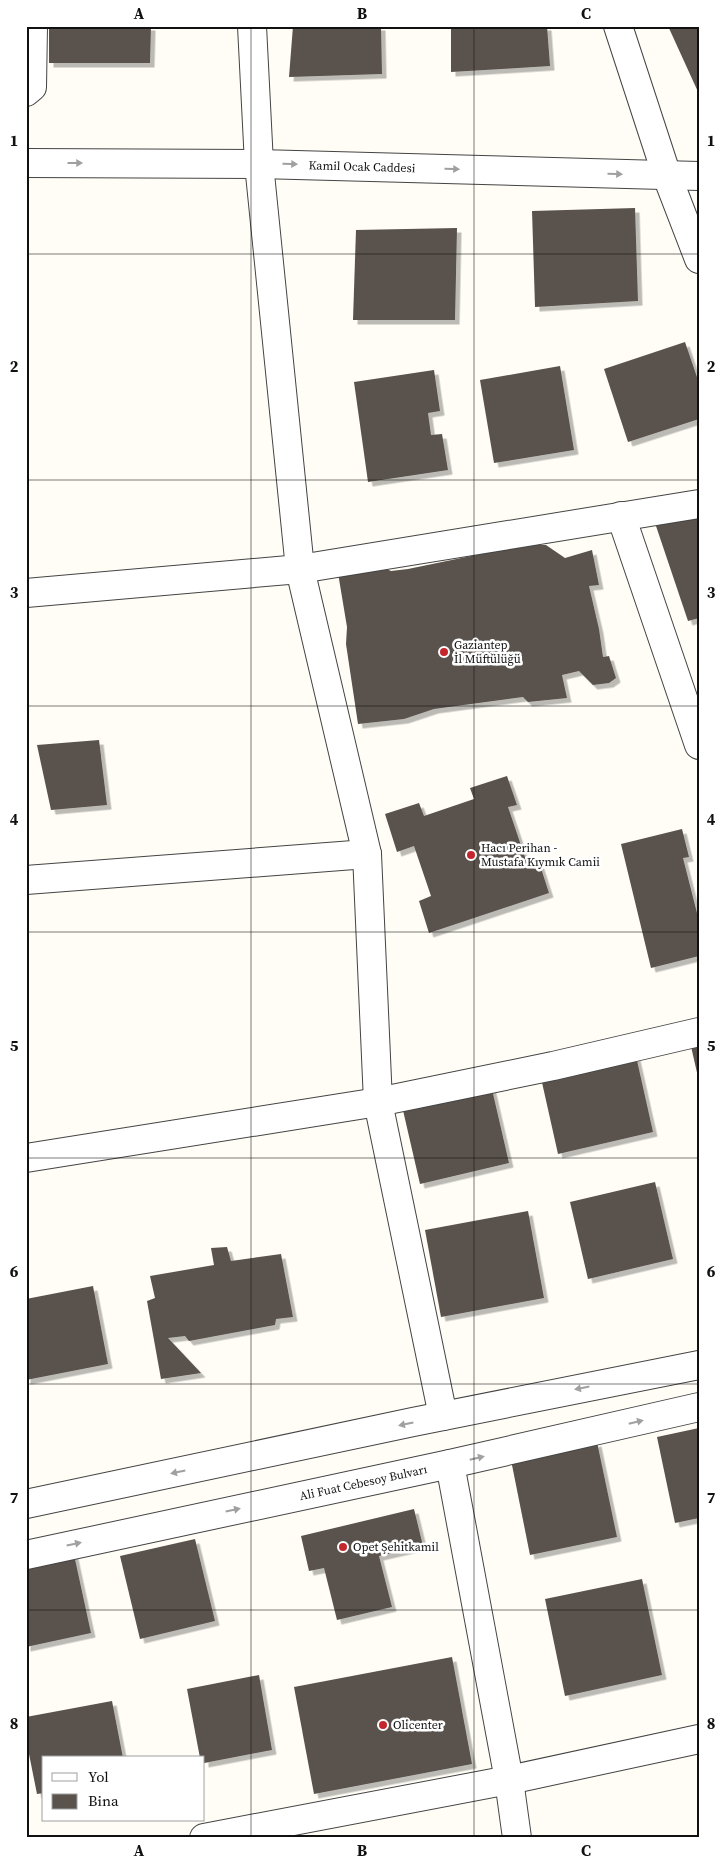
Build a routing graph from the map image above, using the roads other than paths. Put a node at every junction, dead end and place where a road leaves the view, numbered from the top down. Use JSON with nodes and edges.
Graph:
{"nodes":[{"id":1,"x":33,"y":26,"type":"edge"},
{"id":2,"x":252,"y":26,"type":"edge"},
{"id":3,"x":618,"y":26,"type":"edge"},
{"id":4,"x":26,"y":92,"type":"edge"},
{"id":5,"x":26,"y":163,"type":"edge"},
{"id":6,"x":259,"y":164,"type":"junction"},
{"id":7,"x":667,"y":176,"type":"junction"},
{"id":8,"x":699,"y":176,"type":"edge"},
{"id":9,"x":699,"y":259,"type":"edge"},
{"id":10,"x":699,"y":504,"type":"edge"},
{"id":11,"x":621,"y":516,"type":"junction"},
{"id":12,"x":300,"y":569,"type":"junction"},
{"id":13,"x":26,"y":593,"type":"edge"},
{"id":14,"x":699,"y":745,"type":"edge"},
{"id":15,"x":367,"y":854,"type":"junction"},
{"id":16,"x":26,"y":880,"type":"edge"},
{"id":17,"x":699,"y":1032,"type":"edge"},
{"id":18,"x":378,"y":1102,"type":"junction"},
{"id":19,"x":26,"y":1158,"type":"edge"},
{"id":20,"x":699,"y":1365,"type":"edge"},
{"id":21,"x":699,"y":1407,"type":"edge"},
{"id":22,"x":443,"y":1416,"type":"junction"},
{"id":23,"x":450,"y":1464,"type":"junction"},
{"id":24,"x":26,"y":1504,"type":"edge"},
{"id":25,"x":26,"y":1555,"type":"edge"},
{"id":26,"x":699,"y":1739,"type":"edge"},
{"id":27,"x":509,"y":1780,"type":"junction"},
{"id":28,"x":204,"y":1838,"type":"edge"},
{"id":29,"x":517,"y":1838,"type":"edge"}],
"edges":[{"from":1,"to":4,"type":"street"},
{"from":2,"to":6,"type":"street"},
{"from":3,"to":7,"type":"street"},
{"from":5,"to":6,"type":"street","name":"Kamil Ocak Caddesi","one_way":true},
{"from":6,"to":7,"type":"street","name":"Kamil Ocak Caddesi","one_way":true},
{"from":6,"to":12,"type":"street"},
{"from":7,"to":8,"type":"street","name":"Kamil Ocak Caddesi"},
{"from":7,"to":9,"type":"street"},
{"from":10,"to":11,"type":"street"},
{"from":11,"to":12,"type":"street"},
{"from":11,"to":14,"type":"street"},
{"from":12,"to":13,"type":"street"},
{"from":12,"to":15,"type":"street"},
{"from":15,"to":16,"type":"street"},
{"from":15,"to":18,"type":"street"},
{"from":17,"to":18,"type":"street"},
{"from":18,"to":19,"type":"street"},
{"from":18,"to":22,"type":"street"},
{"from":20,"to":22,"type":"street","one_way":true},
{"from":23,"to":21,"type":"street","name":"Ali Fuat Cebesoy Bulvarı","one_way":true},
{"from":22,"to":24,"type":"street","one_way":true},
{"from":25,"to":23,"type":"street","name":"Ali Fuat Cebesoy Bulvarı","one_way":true},
{"from":23,"to":27,"type":"street"},
{"from":26,"to":27,"type":"street"},
{"from":27,"to":28,"type":"street"},
{"from":27,"to":29,"type":"street"}]}
